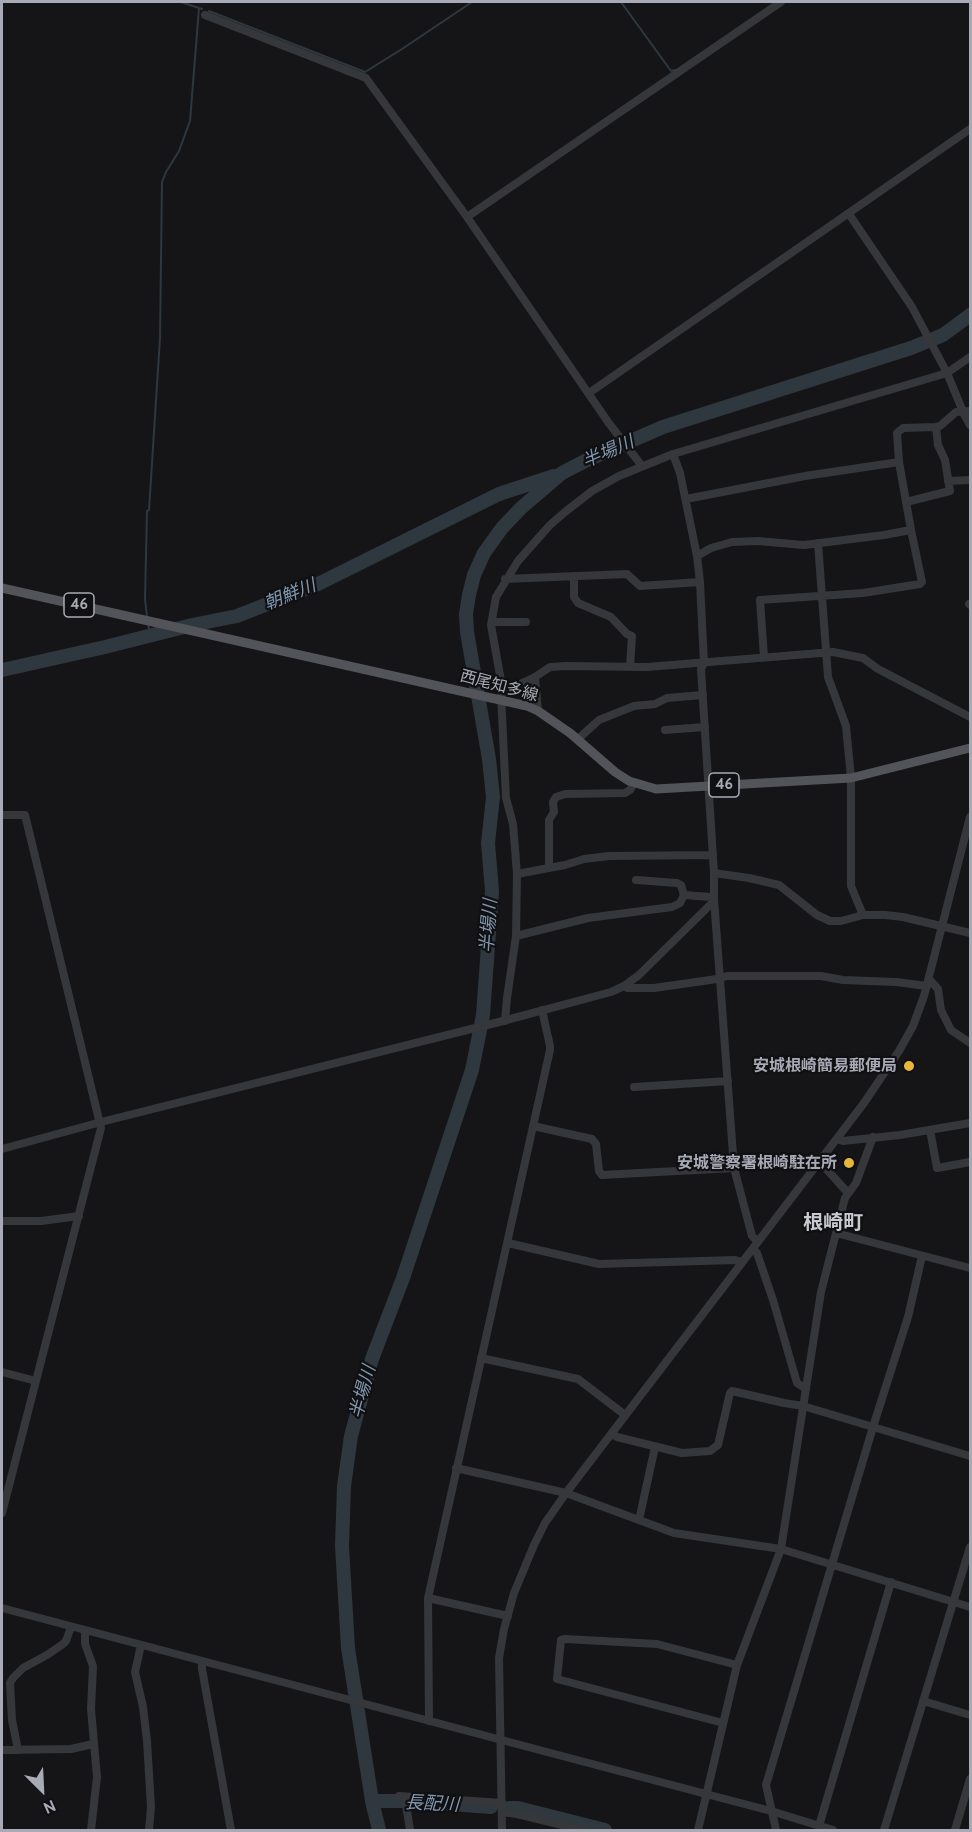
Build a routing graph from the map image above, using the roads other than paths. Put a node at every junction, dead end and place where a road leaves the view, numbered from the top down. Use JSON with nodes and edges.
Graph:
{"nodes":[{"id":1,"x":781,"y":2,"type":"edge"},
{"id":2,"x":206,"y":15,"type":"dead end"},
{"id":3,"x":970,"y":129,"type":"edge"},
{"id":4,"x":849,"y":214,"type":"junction"},
{"id":5,"x":468,"y":217,"type":"junction"},
{"id":6,"x":970,"y":357,"type":"edge"},
{"id":7,"x":946,"y":371,"type":"junction"},
{"id":8,"x":589,"y":393,"type":"junction"},
{"id":9,"x":967,"y":411,"type":"edge"},
{"id":10,"x":970,"y":425,"type":"edge"},
{"id":11,"x":936,"y":427,"type":"junction"},
{"id":12,"x":673,"y":454,"type":"junction"},
{"id":13,"x":899,"y":462,"type":"junction"},
{"id":14,"x":640,"y":464,"type":"junction"},
{"id":15,"x":970,"y":480,"type":"edge"},
{"id":16,"x":948,"y":481,"type":"junction"},
{"id":17,"x":686,"y":499,"type":"junction"},
{"id":18,"x":906,"y":502,"type":"junction"},
{"id":19,"x":911,"y":530,"type":"junction"},
{"id":20,"x":818,"y":543,"type":"junction"},
{"id":21,"x":697,"y":556,"type":"junction"},
{"id":22,"x":574,"y":576,"type":"junction"},
{"id":23,"x":506,"y":579,"type":"junction"},
{"id":24,"x":700,"y":582,"type":"junction"},
{"id":25,"x":2,"y":588,"type":"edge"},
{"id":26,"x":822,"y":596,"type":"junction"},
{"id":27,"x":526,"y":621,"type":"dead end"},
{"id":28,"x":492,"y":622,"type":"junction"},
{"id":29,"x":826,"y":652,"type":"junction"},
{"id":30,"x":764,"y":657,"type":"junction"},
{"id":31,"x":704,"y":663,"type":"junction"},
{"id":32,"x":630,"y":667,"type":"junction"},
{"id":33,"x":535,"y":677,"type":"junction"},
{"id":34,"x":703,"y":695,"type":"junction"},
{"id":35,"x":502,"y":696,"type":"junction"},
{"id":36,"x":538,"y":711,"type":"junction"},
{"id":37,"x":970,"y":717,"type":"edge"},
{"id":38,"x":705,"y":727,"type":"junction"},
{"id":39,"x":664,"y":730,"type":"dead end"},
{"id":40,"x":578,"y":740,"type":"junction"},
{"id":41,"x":970,"y":748,"type":"edge"},
{"id":42,"x":851,"y":778,"type":"junction"},
{"id":43,"x":634,"y":783,"type":"junction"},
{"id":44,"x":709,"y":786,"type":"junction"},
{"id":45,"x":2,"y":815,"type":"edge"},
{"id":46,"x":970,"y":817,"type":"edge"},
{"id":47,"x":966,"y":850,"type":"edge"},
{"id":48,"x":713,"y":855,"type":"junction"},
{"id":49,"x":549,"y":868,"type":"junction"},
{"id":50,"x":714,"y":873,"type":"junction"},
{"id":51,"x":517,"y":874,"type":"junction"},
{"id":52,"x":636,"y":880,"type":"dead end"},
{"id":53,"x":684,"y":895,"type":"junction"},
{"id":54,"x":714,"y":899,"type":"junction"},
{"id":55,"x":863,"y":915,"type":"junction"},
{"id":56,"x":942,"y":928,"type":"junction"},
{"id":57,"x":970,"y":933,"type":"edge"},
{"id":58,"x":516,"y":936,"type":"junction"},
{"id":59,"x":721,"y":978,"type":"junction"},
{"id":60,"x":928,"y":983,"type":"junction"},
{"id":61,"x":624,"y":986,"type":"junction"},
{"id":62,"x":542,"y":1010,"type":"junction"},
{"id":63,"x":502,"y":1022,"type":"junction"},
{"id":64,"x":970,"y":1043,"type":"edge"},
{"id":65,"x":728,"y":1081,"type":"junction"},
{"id":66,"x":634,"y":1087,"type":"dead end"},
{"id":67,"x":100,"y":1122,"type":"junction"},
{"id":68,"x":970,"y":1123,"type":"edge"},
{"id":69,"x":533,"y":1126,"type":"junction"},
{"id":70,"x":930,"y":1130,"type":"junction"},
{"id":71,"x":873,"y":1137,"type":"junction"},
{"id":72,"x":837,"y":1139,"type":"junction"},
{"id":73,"x":2,"y":1149,"type":"edge"},
{"id":74,"x":820,"y":1162,"type":"junction"},
{"id":75,"x":970,"y":1162,"type":"edge"},
{"id":76,"x":734,"y":1168,"type":"junction"},
{"id":77,"x":848,"y":1193,"type":"junction"},
{"id":78,"x":79,"y":1216,"type":"junction"},
{"id":79,"x":2,"y":1221,"type":"edge"},
{"id":80,"x":836,"y":1233,"type":"junction"},
{"id":81,"x":508,"y":1243,"type":"junction"},
{"id":82,"x":755,"y":1246,"type":"junction"},
{"id":83,"x":922,"y":1256,"type":"junction"},
{"id":84,"x":742,"y":1262,"type":"junction"},
{"id":85,"x":970,"y":1268,"type":"edge"},
{"id":86,"x":482,"y":1358,"type":"junction"},
{"id":87,"x":2,"y":1372,"type":"edge"},
{"id":88,"x":36,"y":1381,"type":"junction"},
{"id":89,"x":806,"y":1389,"type":"junction"},
{"id":90,"x":803,"y":1406,"type":"junction"},
{"id":91,"x":625,"y":1415,"type":"junction"},
{"id":92,"x":873,"y":1426,"type":"junction"},
{"id":93,"x":611,"y":1434,"type":"junction"},
{"id":94,"x":656,"y":1447,"type":"junction"},
{"id":95,"x":970,"y":1456,"type":"edge"},
{"id":96,"x":456,"y":1468,"type":"junction"},
{"id":97,"x":566,"y":1493,"type":"junction"},
{"id":98,"x":4,"y":1494,"type":"edge"},
{"id":99,"x":2,"y":1514,"type":"edge"},
{"id":100,"x":639,"y":1520,"type":"junction"},
{"id":101,"x":970,"y":1547,"type":"edge"},
{"id":102,"x":781,"y":1549,"type":"junction"},
{"id":103,"x":832,"y":1564,"type":"junction"},
{"id":104,"x":891,"y":1582,"type":"junction"},
{"id":105,"x":429,"y":1598,"type":"junction"},
{"id":106,"x":954,"y":1601,"type":"junction"},
{"id":107,"x":970,"y":1607,"type":"edge"},
{"id":108,"x":2,"y":1608,"type":"edge"},
{"id":109,"x":508,"y":1616,"type":"junction"},
{"id":110,"x":71,"y":1627,"type":"junction"},
{"id":111,"x":85,"y":1630,"type":"junction"},
{"id":112,"x":141,"y":1645,"type":"junction"},
{"id":113,"x":202,"y":1662,"type":"junction"},
{"id":114,"x":737,"y":1665,"type":"junction"},
{"id":115,"x":923,"y":1701,"type":"junction"},
{"id":116,"x":970,"y":1715,"type":"edge"},
{"id":117,"x":429,"y":1721,"type":"junction"},
{"id":118,"x":723,"y":1723,"type":"junction"},
{"id":119,"x":500,"y":1740,"type":"junction"},
{"id":120,"x":93,"y":1744,"type":"junction"},
{"id":121,"x":2,"y":1750,"type":"edge"},
{"id":122,"x":18,"y":1750,"type":"junction"},
{"id":123,"x":970,"y":1779,"type":"edge"},
{"id":124,"x":706,"y":1794,"type":"junction"},
{"id":125,"x":502,"y":1803,"type":"junction"},
{"id":126,"x":771,"y":1811,"type":"junction"},
{"id":127,"x":502,"y":1812,"type":"junction"},
{"id":128,"x":819,"y":1826,"type":"junction"},
{"id":129,"x":91,"y":1830,"type":"edge"},
{"id":130,"x":149,"y":1830,"type":"edge"},
{"id":131,"x":231,"y":1830,"type":"edge"},
{"id":132,"x":410,"y":1830,"type":"edge"},
{"id":133,"x":502,"y":1830,"type":"edge"},
{"id":134,"x":582,"y":1830,"type":"edge"},
{"id":135,"x":698,"y":1830,"type":"edge"},
{"id":136,"x":776,"y":1830,"type":"edge"},
{"id":137,"x":833,"y":1830,"type":"edge"},
{"id":138,"x":884,"y":1830,"type":"edge"},
{"id":139,"x":955,"y":1830,"type":"edge"}],
"edges":[{"from":1,"to":5,"type":"street"},
{"from":2,"to":5,"type":"street"},
{"from":3,"to":4,"type":"street"},
{"from":4,"to":7,"type":"street"},
{"from":4,"to":8,"type":"street"},
{"from":5,"to":8,"type":"street"},
{"from":6,"to":7,"type":"street"},
{"from":7,"to":9,"type":"street"},
{"from":7,"to":12,"type":"street"},
{"from":8,"to":14,"type":"street"},
{"from":9,"to":10,"type":"street"},
{"from":9,"to":11,"type":"street"},
{"from":11,"to":13,"type":"street"},
{"from":11,"to":16,"type":"street"},
{"from":12,"to":14,"type":"street"},
{"from":12,"to":17,"type":"street"},
{"from":13,"to":17,"type":"street"},
{"from":13,"to":18,"type":"street"},
{"from":14,"to":23,"type":"street"},
{"from":15,"to":16,"type":"street"},
{"from":16,"to":18,"type":"street"},
{"from":17,"to":21,"type":"street"},
{"from":18,"to":19,"type":"street"},
{"from":19,"to":20,"type":"street"},
{"from":19,"to":26,"type":"street"},
{"from":20,"to":21,"type":"street"},
{"from":20,"to":26,"type":"street"},
{"from":21,"to":24,"type":"street"},
{"from":22,"to":23,"type":"street"},
{"from":22,"to":24,"type":"street"},
{"from":22,"to":32,"type":"street"},
{"from":23,"to":28,"type":"street"},
{"from":24,"to":31,"type":"street"},
{"from":25,"to":35,"type":"main road","name":"西尾知多線","number":"46"},
{"from":26,"to":29,"type":"street"},
{"from":26,"to":30,"type":"street"},
{"from":27,"to":28,"type":"street"},
{"from":28,"to":35,"type":"street"},
{"from":29,"to":30,"type":"street"},
{"from":29,"to":37,"type":"street"},
{"from":29,"to":42,"type":"street"},
{"from":30,"to":31,"type":"street"},
{"from":31,"to":32,"type":"street"},
{"from":31,"to":34,"type":"street"},
{"from":32,"to":33,"type":"street"},
{"from":33,"to":35,"type":"street"},
{"from":33,"to":36,"type":"street"},
{"from":34,"to":38,"type":"street"},
{"from":34,"to":40,"type":"street"},
{"from":35,"to":36,"type":"main road","name":"西尾知多線","number":"46"},
{"from":35,"to":51,"type":"street"},
{"from":36,"to":40,"type":"main road","name":"西尾知多線","number":"46"},
{"from":38,"to":39,"type":"street"},
{"from":38,"to":44,"type":"street"},
{"from":40,"to":43,"type":"main road","name":"西尾知多線","number":"46"},
{"from":41,"to":42,"type":"main road","name":"西尾知多線","number":"46"},
{"from":42,"to":44,"type":"main road","name":"西尾知多線","number":"46"},
{"from":42,"to":55,"type":"street"},
{"from":43,"to":44,"type":"main road","name":"西尾知多線","number":"46"},
{"from":43,"to":49,"type":"street"},
{"from":44,"to":48,"type":"street"},
{"from":45,"to":67,"type":"street"},
{"from":46,"to":47,"type":"street"},
{"from":47,"to":56,"type":"street"},
{"from":48,"to":49,"type":"street"},
{"from":48,"to":50,"type":"street"},
{"from":49,"to":51,"type":"street"},
{"from":50,"to":54,"type":"street"},
{"from":50,"to":55,"type":"street"},
{"from":51,"to":58,"type":"street"},
{"from":52,"to":53,"type":"street"},
{"from":53,"to":54,"type":"street"},
{"from":53,"to":58,"type":"street"},
{"from":54,"to":59,"type":"street"},
{"from":54,"to":61,"type":"street"},
{"from":55,"to":56,"type":"street"},
{"from":56,"to":57,"type":"street"},
{"from":56,"to":60,"type":"street"},
{"from":58,"to":63,"type":"street"},
{"from":59,"to":60,"type":"street"},
{"from":59,"to":61,"type":"street"},
{"from":59,"to":65,"type":"street"},
{"from":60,"to":64,"type":"street"},
{"from":60,"to":72,"type":"street"},
{"from":61,"to":62,"type":"street"},
{"from":62,"to":63,"type":"street"},
{"from":62,"to":69,"type":"street"},
{"from":63,"to":67,"type":"street"},
{"from":65,"to":66,"type":"street"},
{"from":65,"to":76,"type":"street"},
{"from":67,"to":73,"type":"street"},
{"from":67,"to":78,"type":"street"},
{"from":68,"to":70,"type":"street"},
{"from":69,"to":76,"type":"street"},
{"from":69,"to":81,"type":"street"},
{"from":70,"to":71,"type":"street"},
{"from":70,"to":75,"type":"street"},
{"from":71,"to":72,"type":"street"},
{"from":71,"to":77,"type":"street"},
{"from":72,"to":74,"type":"street"},
{"from":74,"to":77,"type":"street"},
{"from":74,"to":82,"type":"street"},
{"from":76,"to":82,"type":"street"},
{"from":77,"to":80,"type":"street"},
{"from":78,"to":79,"type":"street"},
{"from":78,"to":88,"type":"street"},
{"from":80,"to":83,"type":"street"},
{"from":80,"to":89,"type":"street"},
{"from":81,"to":84,"type":"street"},
{"from":81,"to":86,"type":"street"},
{"from":82,"to":84,"type":"street"},
{"from":82,"to":89,"type":"street"},
{"from":83,"to":85,"type":"street"},
{"from":83,"to":92,"type":"street"},
{"from":84,"to":91,"type":"street"},
{"from":86,"to":91,"type":"street"},
{"from":86,"to":96,"type":"street"},
{"from":87,"to":88,"type":"street"},
{"from":88,"to":98,"type":"street"},
{"from":89,"to":90,"type":"street"},
{"from":90,"to":92,"type":"street"},
{"from":90,"to":94,"type":"street"},
{"from":90,"to":102,"type":"street"},
{"from":91,"to":93,"type":"street"},
{"from":92,"to":95,"type":"street"},
{"from":92,"to":103,"type":"street"},
{"from":93,"to":94,"type":"street"},
{"from":93,"to":97,"type":"street"},
{"from":94,"to":100,"type":"street"},
{"from":96,"to":97,"type":"street"},
{"from":96,"to":105,"type":"street"},
{"from":97,"to":100,"type":"street"},
{"from":97,"to":109,"type":"street"},
{"from":98,"to":99,"type":"street"},
{"from":100,"to":102,"type":"street"},
{"from":101,"to":106,"type":"street"},
{"from":102,"to":103,"type":"street"},
{"from":102,"to":114,"type":"street"},
{"from":103,"to":104,"type":"street"},
{"from":103,"to":126,"type":"street"},
{"from":104,"to":106,"type":"street"},
{"from":104,"to":128,"type":"street"},
{"from":105,"to":109,"type":"street"},
{"from":105,"to":117,"type":"street"},
{"from":106,"to":107,"type":"street"},
{"from":106,"to":115,"type":"street"},
{"from":108,"to":110,"type":"street"},
{"from":109,"to":119,"type":"street"},
{"from":110,"to":111,"type":"street"},
{"from":110,"to":122,"type":"street"},
{"from":111,"to":112,"type":"street"},
{"from":111,"to":120,"type":"street"},
{"from":112,"to":113,"type":"street"},
{"from":112,"to":130,"type":"street"},
{"from":113,"to":117,"type":"street"},
{"from":113,"to":131,"type":"street"},
{"from":114,"to":118,"type":"street"},
{"from":114,"to":118,"type":"street"},
{"from":115,"to":116,"type":"street"},
{"from":115,"to":138,"type":"street"},
{"from":117,"to":119,"type":"street"},
{"from":118,"to":124,"type":"street"},
{"from":119,"to":124,"type":"street"},
{"from":119,"to":125,"type":"street"},
{"from":120,"to":122,"type":"street"},
{"from":120,"to":129,"type":"street"},
{"from":121,"to":122,"type":"street"},
{"from":123,"to":139,"type":"street"},
{"from":124,"to":126,"type":"street"},
{"from":124,"to":135,"type":"street"},
{"from":125,"to":127,"type":"street"},
{"from":125,"to":132,"type":"street"},
{"from":126,"to":128,"type":"street"},
{"from":126,"to":136,"type":"street"},
{"from":127,"to":133,"type":"street"},
{"from":127,"to":134,"type":"street"},
{"from":128,"to":137,"type":"street"}]}
